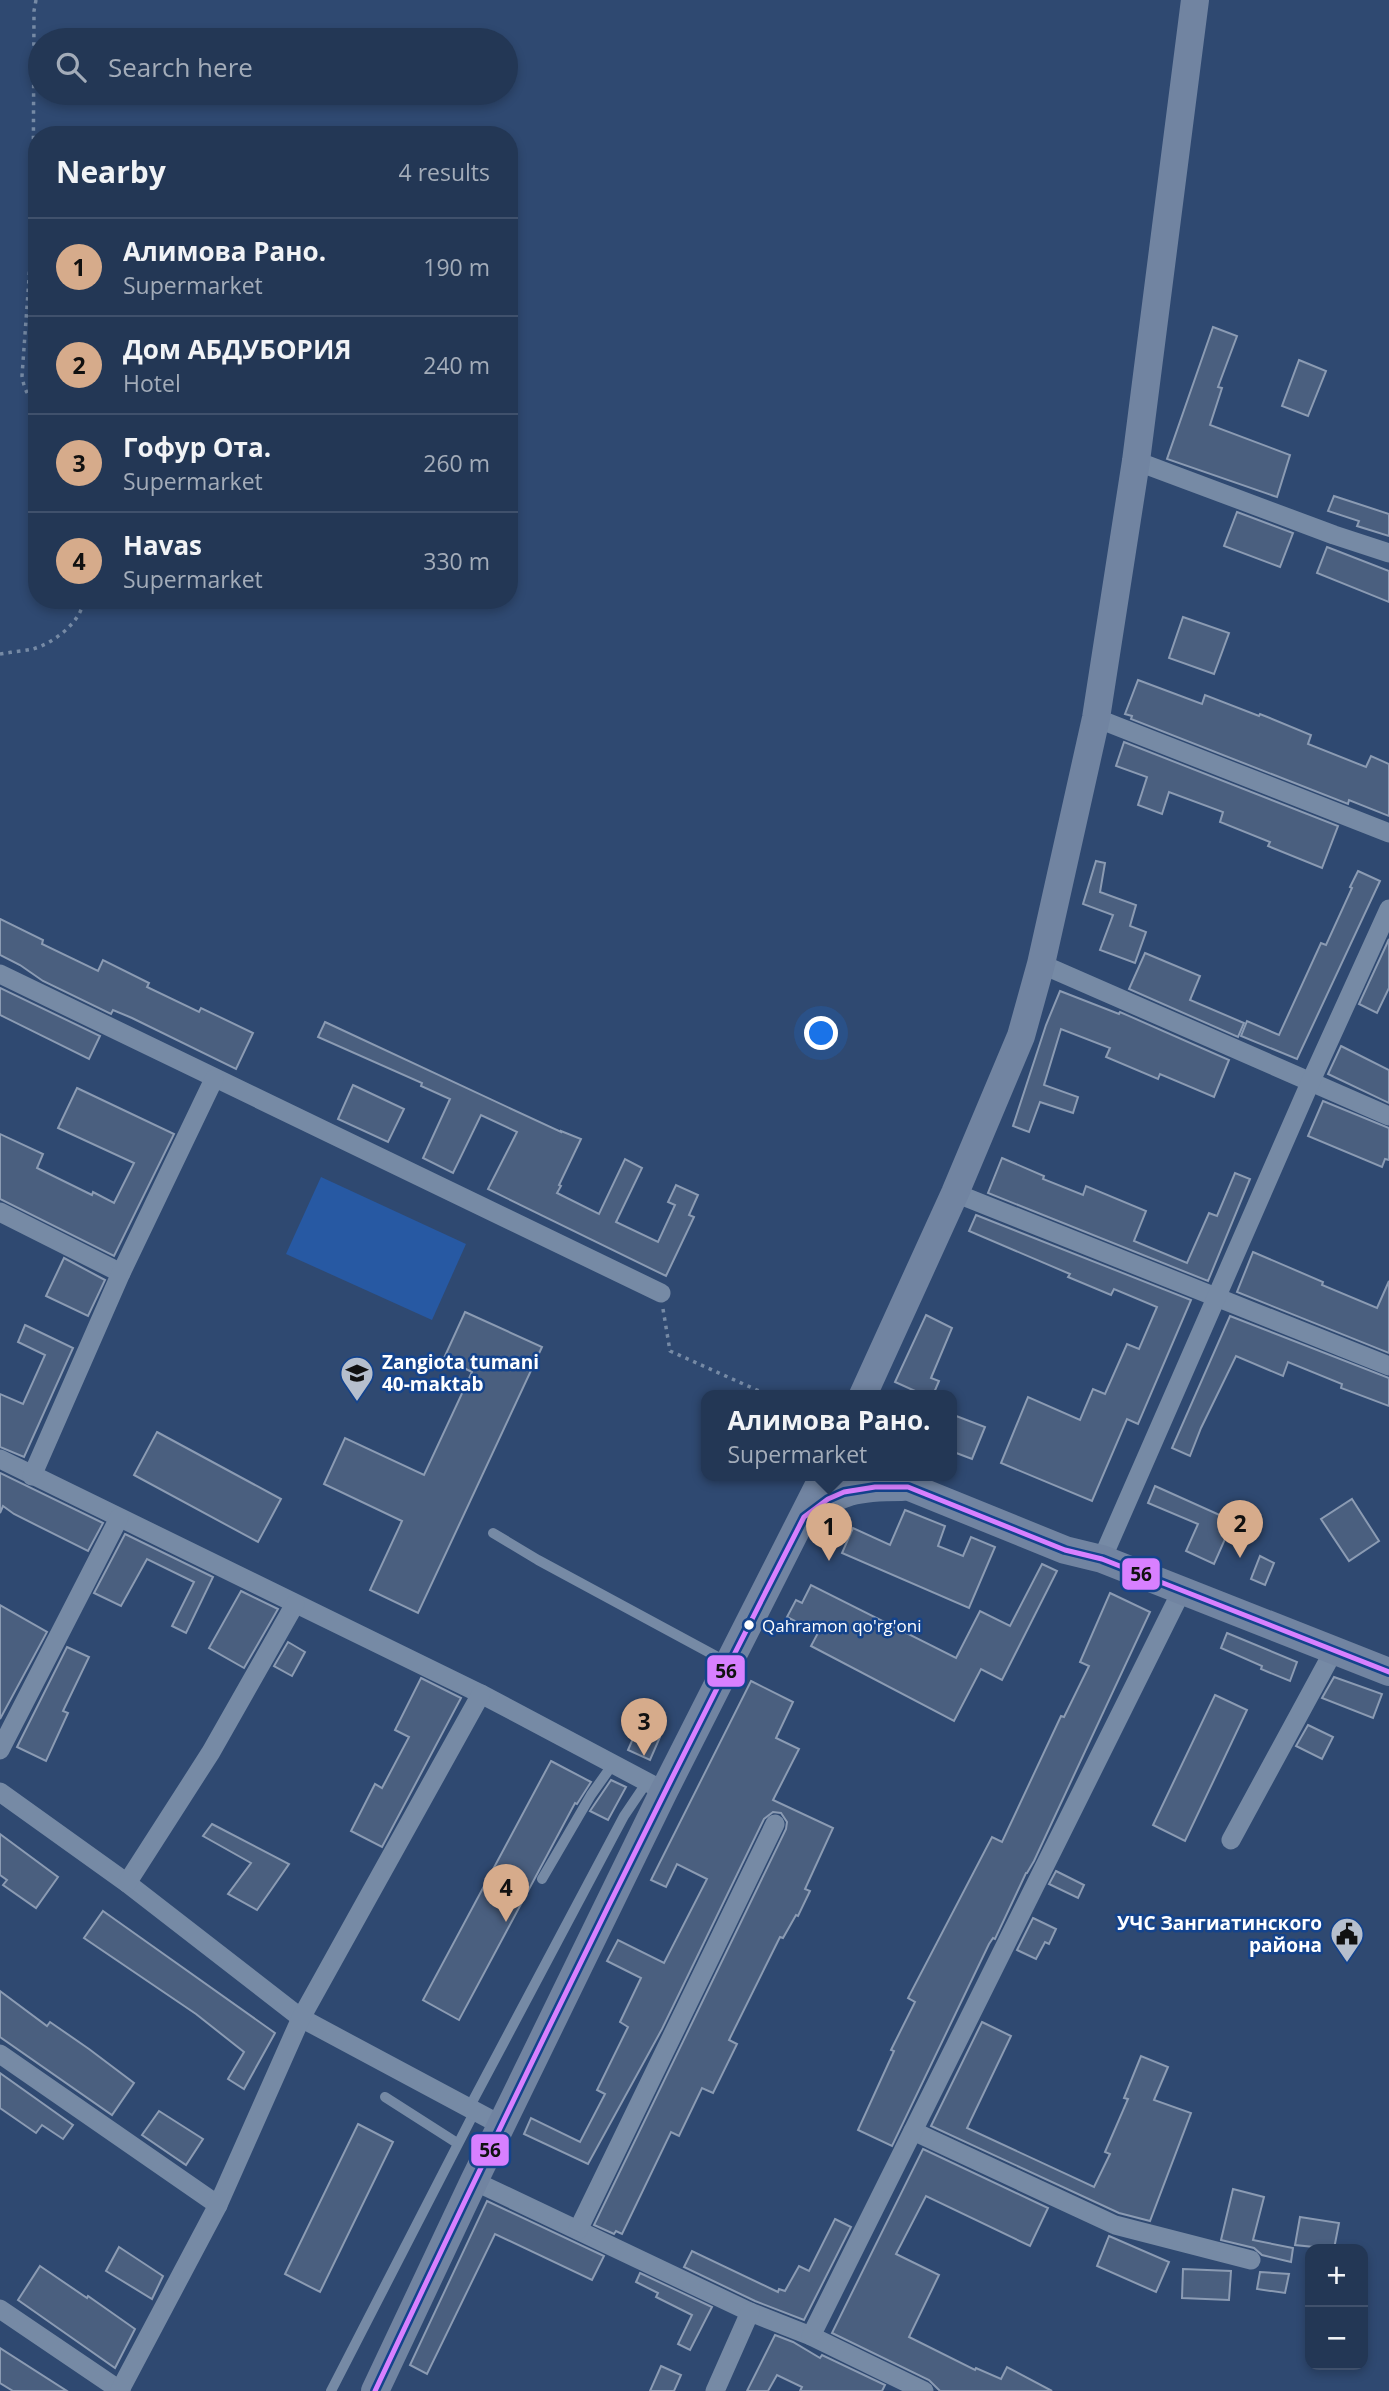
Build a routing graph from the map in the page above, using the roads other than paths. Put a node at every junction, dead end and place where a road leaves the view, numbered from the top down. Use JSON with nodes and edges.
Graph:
{"nodes":[{"id":1,"x":1195,"y":0,"type":"edge"},
{"id":2,"x":1136,"y":461,"type":"junction"},
{"id":3,"x":1389,"y":553,"type":"edge"},
{"id":4,"x":1096,"y":718,"type":"junction"},
{"id":5,"x":1389,"y":833,"type":"edge"},
{"id":6,"x":1389,"y":909,"type":"edge"},
{"id":7,"x":1041,"y":964,"type":"junction"},
{"id":8,"x":0,"y":974,"type":"edge"},
{"id":9,"x":215,"y":1079,"type":"junction"},
{"id":10,"x":1310,"y":1083,"type":"junction"},
{"id":11,"x":1389,"y":1116,"type":"edge"},
{"id":12,"x":955,"y":1193,"type":"junction"},
{"id":13,"x":0,"y":1212,"type":"edge"},
{"id":14,"x":121,"y":1273,"type":"junction"},
{"id":15,"x":661,"y":1293,"type":"road end"},
{"id":16,"x":1216,"y":1298,"type":"junction"},
{"id":17,"x":1389,"y":1366,"type":"edge"},
{"id":18,"x":865,"y":1390,"type":"edge"},
{"id":19,"x":0,"y":1459,"type":"edge"},
{"id":20,"x":32,"y":1476,"type":"junction"},
{"id":21,"x":821,"y":1481,"type":"edge"},
{"id":22,"x":914,"y":1481,"type":"edge"},
{"id":23,"x":804,"y":1517,"type":"junction"},
{"id":24,"x":119,"y":1518,"type":"junction"},
{"id":25,"x":493,"y":1533,"type":"dead end"},
{"id":26,"x":1102,"y":1559,"type":"junction"},
{"id":27,"x":1182,"y":1590,"type":"junction"},
{"id":28,"x":295,"y":1604,"type":"junction"},
{"id":29,"x":1333,"y":1651,"type":"junction"},
{"id":30,"x":728,"y":1663,"type":"junction"},
{"id":31,"x":1389,"y":1672,"type":"edge"},
{"id":32,"x":481,"y":1694,"type":"junction"},
{"id":33,"x":0,"y":1751,"type":"edge"},
{"id":34,"x":613,"y":1764,"type":"junction"},
{"id":35,"x":655,"y":1786,"type":"junction"},
{"id":36,"x":0,"y":1792,"type":"edge"},
{"id":37,"x":775,"y":1824,"type":"dead end"},
{"id":38,"x":1231,"y":1840,"type":"dead end"},
{"id":39,"x":542,"y":1879,"type":"dead end"},
{"id":40,"x":127,"y":1884,"type":"junction"},
{"id":41,"x":301,"y":2018,"type":"junction"},
{"id":42,"x":0,"y":2054,"type":"edge"},
{"id":43,"x":385,"y":2097,"type":"dead end"},
{"id":44,"x":472,"y":2110,"type":"junction"},
{"id":45,"x":501,"y":2125,"type":"junction"},
{"id":46,"x":913,"y":2131,"type":"junction"},
{"id":47,"x":457,"y":2143,"type":"junction"},
{"id":48,"x":474,"y":2181,"type":"junction"},
{"id":49,"x":218,"y":2205,"type":"junction"},
{"id":50,"x":578,"y":2230,"type":"junction"},
{"id":51,"x":1251,"y":2260,"type":"dead end"},
{"id":52,"x":0,"y":2309,"type":"edge"},
{"id":53,"x":750,"y":2312,"type":"junction"},
{"id":54,"x":811,"y":2336,"type":"junction"},
{"id":55,"x":120,"y":2390,"type":"edge"},
{"id":56,"x":331,"y":2391,"type":"edge"},
{"id":57,"x":375,"y":2391,"type":"edge"},
{"id":58,"x":715,"y":2391,"type":"edge"},
{"id":59,"x":924,"y":2391,"type":"edge"}],
"edges":[{"from":1,"to":2,"type":"main road"},
{"from":2,"to":3,"type":"street"},
{"from":2,"to":4,"type":"main road"},
{"from":4,"to":5,"type":"street"},
{"from":4,"to":7,"type":"main road"},
{"from":6,"to":10,"type":"street"},
{"from":7,"to":10,"type":"street"},
{"from":7,"to":12,"type":"main road"},
{"from":8,"to":9,"type":"street"},
{"from":9,"to":14,"type":"street"},
{"from":9,"to":15,"type":"street"},
{"from":10,"to":11,"type":"street"},
{"from":10,"to":16,"type":"street"},
{"from":12,"to":16,"type":"street"},
{"from":12,"to":18,"type":"main road"},
{"from":13,"to":14,"type":"street"},
{"from":14,"to":20,"type":"street"},
{"from":16,"to":17,"type":"street"},
{"from":16,"to":26,"type":"street"},
{"from":19,"to":20,"type":"street"},
{"from":20,"to":24,"type":"street"},
{"from":21,"to":23,"type":"main road"},
{"from":22,"to":23,"type":"main road"},
{"from":22,"to":26,"type":"main road"},
{"from":23,"to":30,"type":"main road"},
{"from":24,"to":28,"type":"street"},
{"from":24,"to":33,"type":"street"},
{"from":25,"to":30,"type":"lane"},
{"from":26,"to":27,"type":"main road"},
{"from":27,"to":29,"type":"main road"},
{"from":27,"to":46,"type":"street"},
{"from":28,"to":32,"type":"street"},
{"from":28,"to":40,"type":"street"},
{"from":29,"to":31,"type":"main road"},
{"from":29,"to":38,"type":"street"},
{"from":30,"to":35,"type":"main road"},
{"from":32,"to":34,"type":"street"},
{"from":32,"to":41,"type":"street"},
{"from":34,"to":35,"type":"street"},
{"from":34,"to":39,"type":"lane"},
{"from":35,"to":44,"type":"lane"},
{"from":35,"to":45,"type":"main road"},
{"from":36,"to":40,"type":"street"},
{"from":37,"to":50,"type":"street"},
{"from":40,"to":41,"type":"street"},
{"from":41,"to":44,"type":"street"},
{"from":41,"to":49,"type":"street"},
{"from":42,"to":49,"type":"street"},
{"from":43,"to":47,"type":"lane"},
{"from":44,"to":45,"type":"street"},
{"from":44,"to":47,"type":"lane"},
{"from":45,"to":48,"type":"main road"},
{"from":46,"to":51,"type":"street"},
{"from":46,"to":54,"type":"street"},
{"from":47,"to":56,"type":"lane"},
{"from":48,"to":50,"type":"street"},
{"from":48,"to":57,"type":"main road"},
{"from":49,"to":55,"type":"street"},
{"from":50,"to":53,"type":"street"},
{"from":52,"to":55,"type":"street"},
{"from":53,"to":54,"type":"street"},
{"from":53,"to":58,"type":"street"},
{"from":54,"to":59,"type":"street"}]}
